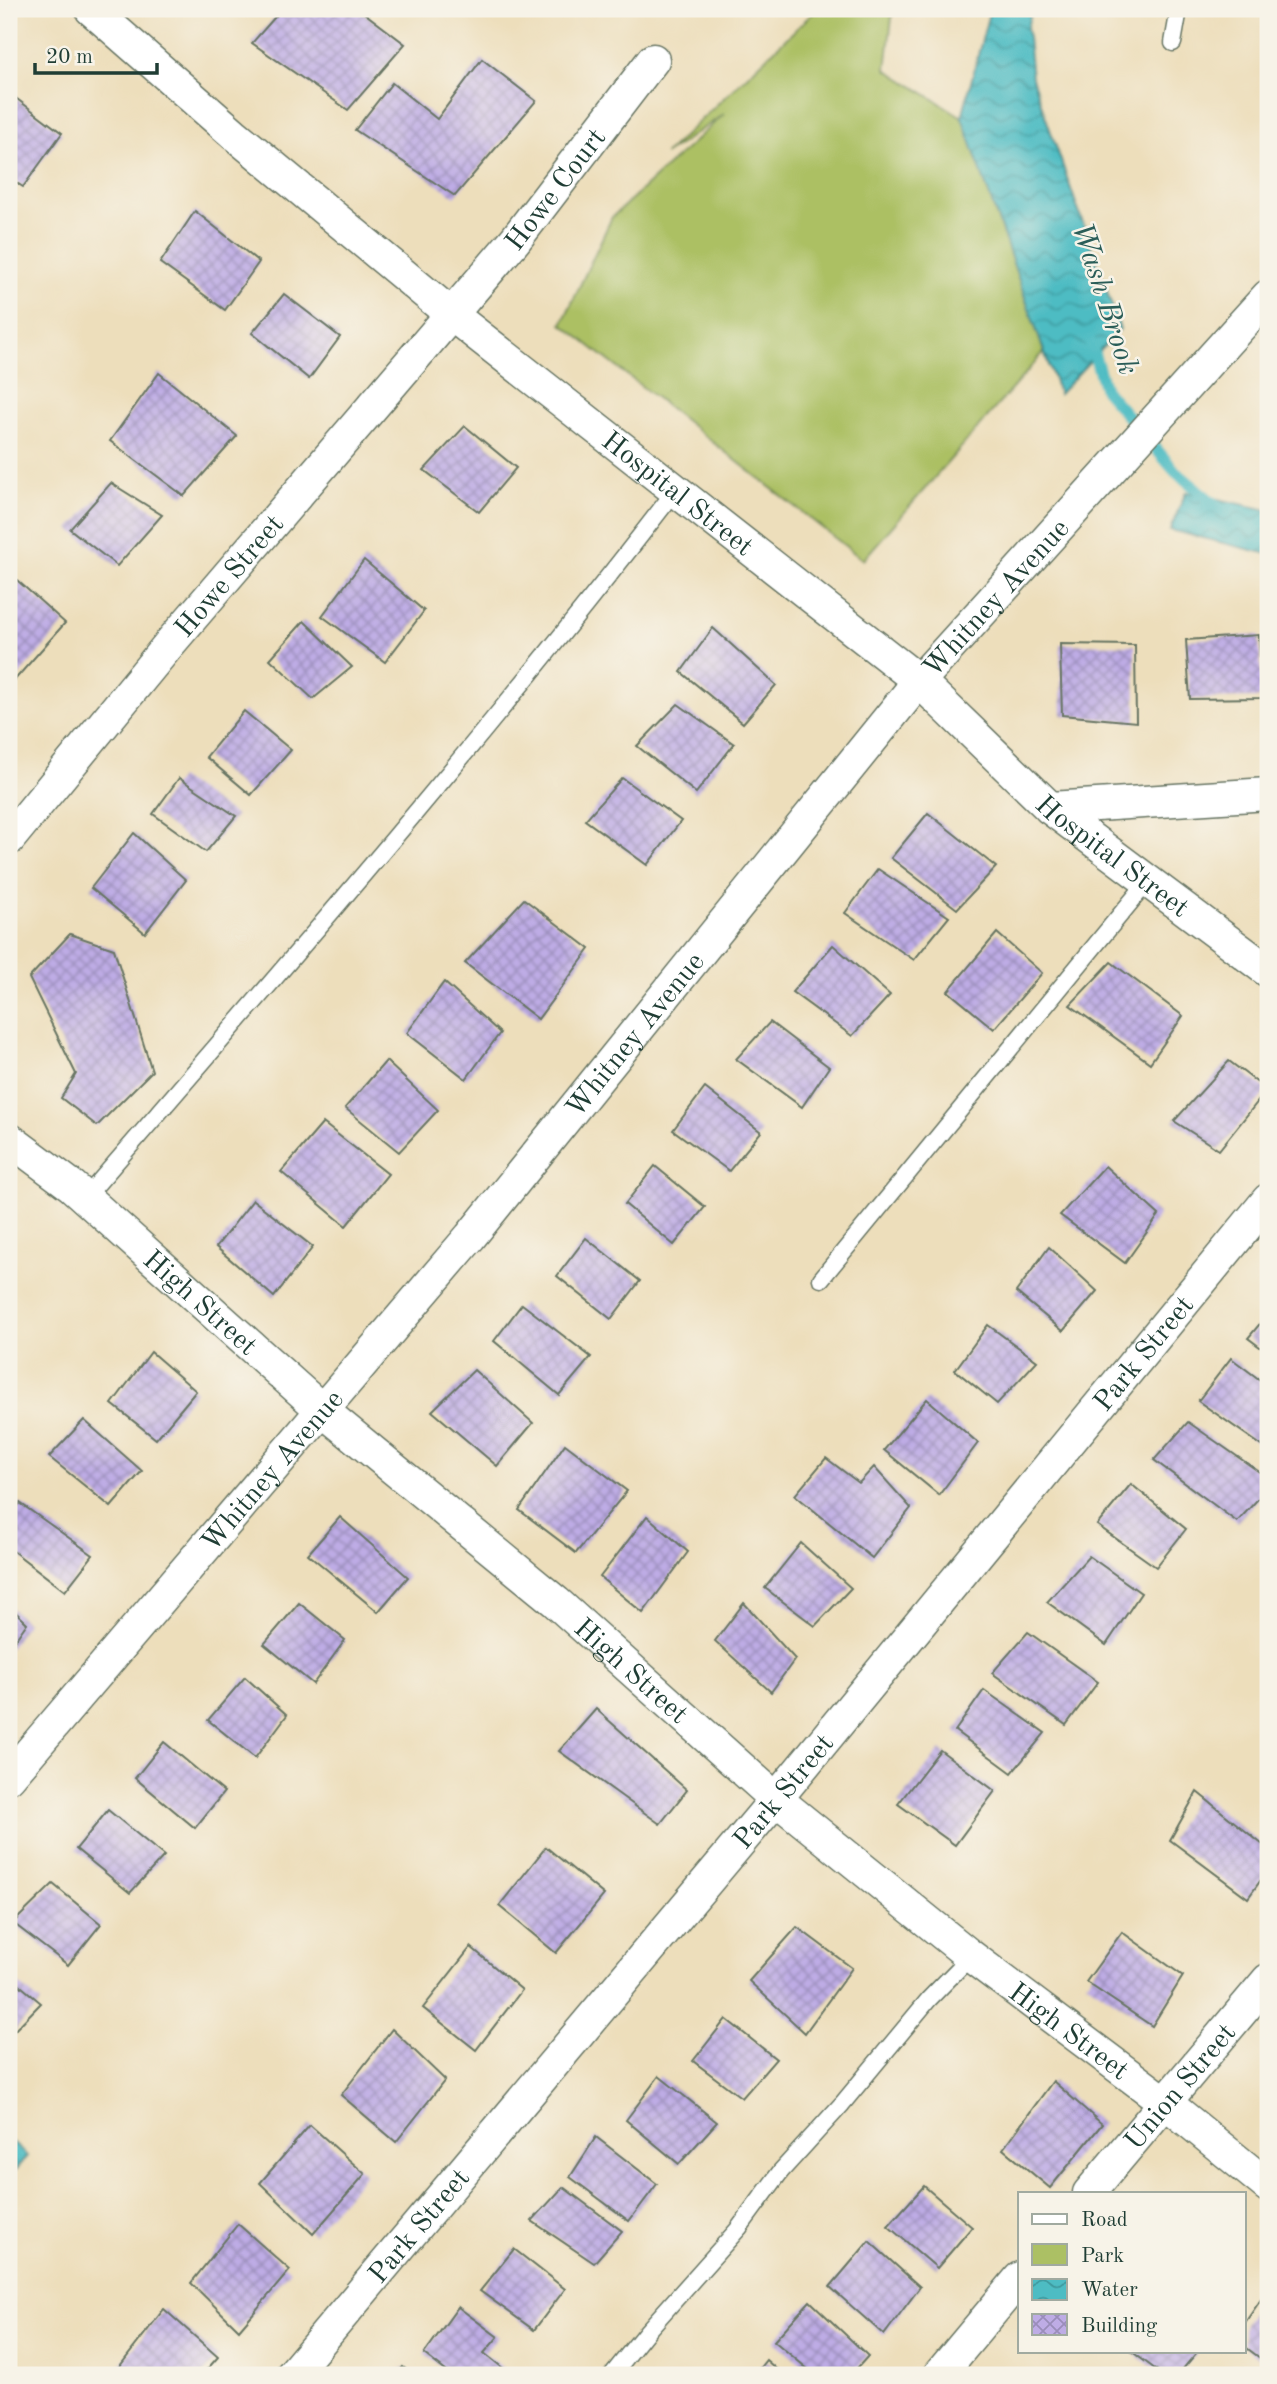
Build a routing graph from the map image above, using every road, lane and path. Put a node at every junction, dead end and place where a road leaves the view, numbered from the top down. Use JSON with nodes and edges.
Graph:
{"nodes":[{"id":1,"x":91,"y":9,"type":"edge"},
{"id":2,"x":1181,"y":9,"type":"edge"},
{"id":3,"x":1173,"y":43,"type":"dead end"},
{"id":4,"x":653,"y":60,"type":"dead end"},
{"id":5,"x":1268,"y":296,"type":"edge"},
{"id":6,"x":452,"y":315,"type":"junction"},
{"id":7,"x":675,"y":491,"type":"junction"},
{"id":8,"x":919,"y":681,"type":"junction"},
{"id":9,"x":1268,"y":794,"type":"edge"},
{"id":10,"x":1050,"y":808,"type":"junction"},
{"id":11,"x":9,"y":839,"type":"edge"},
{"id":12,"x":1148,"y":881,"type":"junction"},
{"id":13,"x":1268,"y":971,"type":"edge"},
{"id":14,"x":9,"y":1139,"type":"edge"},
{"id":15,"x":85,"y":1198,"type":"junction"},
{"id":16,"x":1268,"y":1200,"type":"edge"},
{"id":17,"x":821,"y":1279,"type":"dead end"},
{"id":18,"x":322,"y":1410,"type":"junction"},
{"id":19,"x":9,"y":1777,"type":"edge"},
{"id":20,"x":776,"y":1800,"type":"junction"},
{"id":21,"x":971,"y":1956,"type":"junction"},
{"id":22,"x":1268,"y":1980,"type":"edge"},
{"id":23,"x":1165,"y":2102,"type":"junction"},
{"id":24,"x":1268,"y":2186,"type":"edge"},
{"id":25,"x":1090,"y":2192,"type":"edge"},
{"id":26,"x":1018,"y":2280,"type":"edge"},
{"id":27,"x":292,"y":2375,"type":"edge"},
{"id":28,"x":612,"y":2375,"type":"edge"},
{"id":29,"x":939,"y":2375,"type":"edge"}],
"edges":[{"from":1,"to":6,"type":"street","name":"Hospital Street"},
{"from":2,"to":3,"type":"lane"},
{"from":4,"to":6,"type":"street","name":"Howe Court"},
{"from":5,"to":8,"type":"street","name":"Whitney Avenue"},
{"from":6,"to":7,"type":"street","name":"Hospital Street"},
{"from":6,"to":11,"type":"street","name":"Howe Street"},
{"from":7,"to":8,"type":"street","name":"Hospital Street"},
{"from":7,"to":15,"type":"lane"},
{"from":8,"to":10,"type":"street","name":"Hospital Street"},
{"from":8,"to":18,"type":"street","name":"Whitney Avenue"},
{"from":9,"to":10,"type":"street"},
{"from":10,"to":12,"type":"street","name":"Hospital Street"},
{"from":12,"to":13,"type":"street","name":"Hospital Street"},
{"from":12,"to":17,"type":"lane"},
{"from":14,"to":15,"type":"street","name":"High Street"},
{"from":15,"to":18,"type":"street","name":"High Street"},
{"from":16,"to":20,"type":"street","name":"Park Street"},
{"from":18,"to":19,"type":"street","name":"Whitney Avenue"},
{"from":18,"to":20,"type":"street","name":"High Street"},
{"from":20,"to":21,"type":"street","name":"High Street"},
{"from":20,"to":27,"type":"street","name":"Park Street"},
{"from":21,"to":23,"type":"street","name":"High Street"},
{"from":21,"to":28,"type":"lane"},
{"from":22,"to":23,"type":"street","name":"Union Street"},
{"from":23,"to":24,"type":"street","name":"High Street"},
{"from":23,"to":25,"type":"street","name":"Union Street"},
{"from":26,"to":29,"type":"street"}]}
